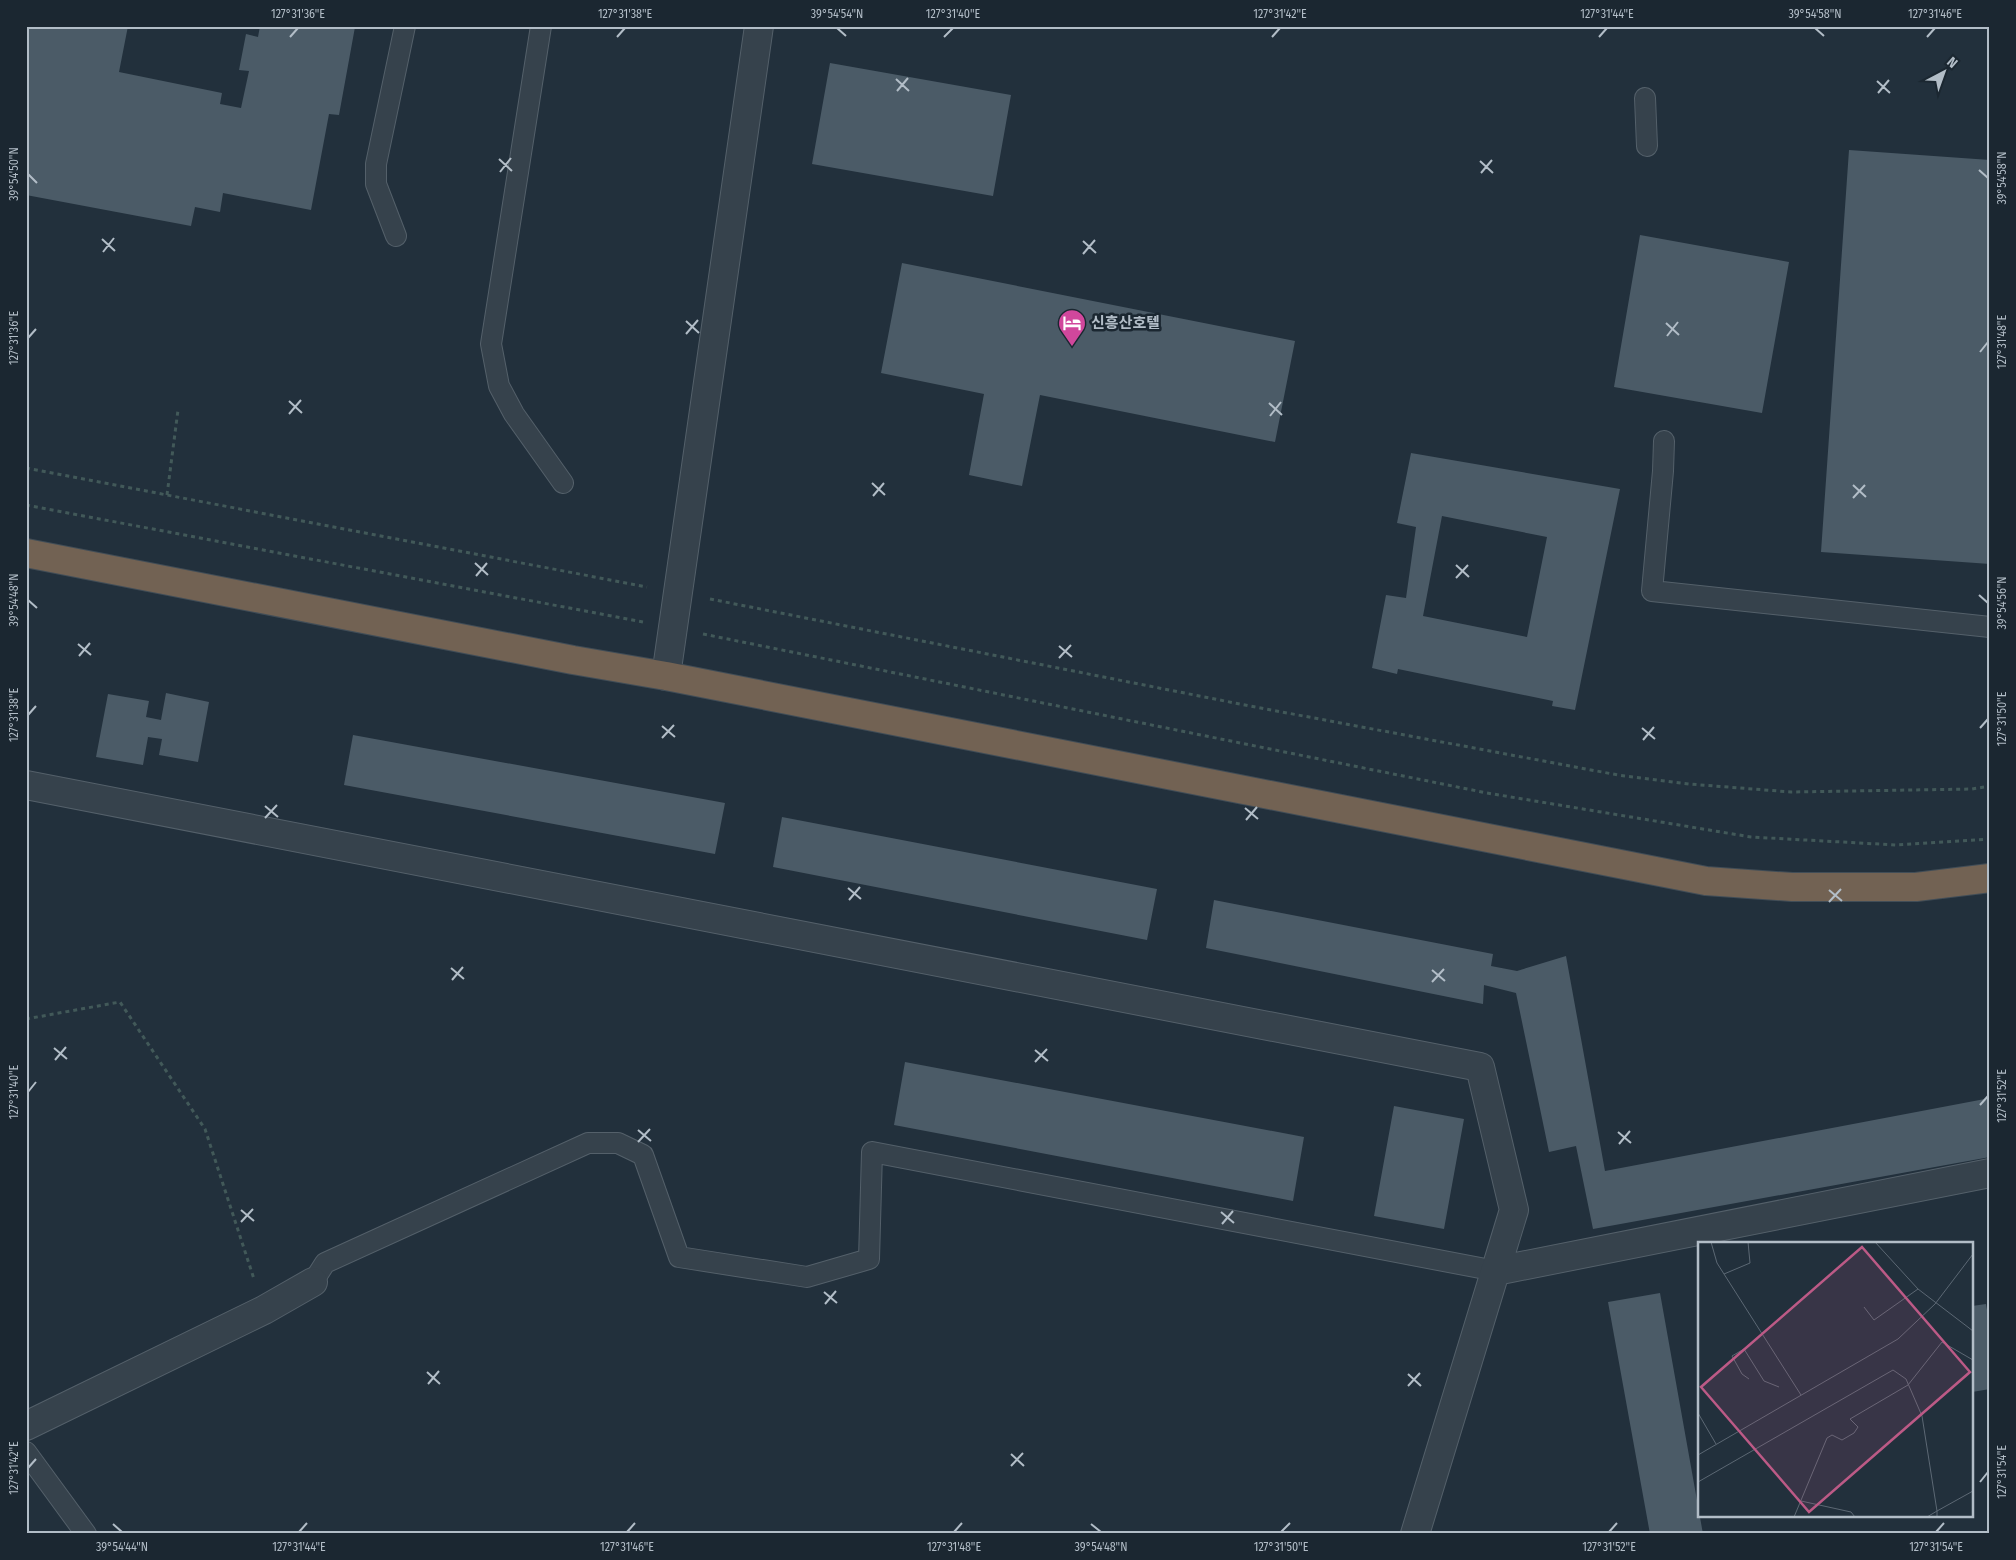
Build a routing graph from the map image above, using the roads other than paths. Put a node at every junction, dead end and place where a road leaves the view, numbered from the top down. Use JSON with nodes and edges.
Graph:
{"nodes":[{"id":1,"x":405,"y":26,"type":"edge"},
{"id":2,"x":540,"y":26,"type":"edge"},
{"id":3,"x":759,"y":26,"type":"edge"},
{"id":4,"x":1645,"y":98,"type":"dead end"},
{"id":5,"x":1647,"y":146,"type":"dead end"},
{"id":6,"x":396,"y":236,"type":"dead end"},
{"id":7,"x":1664,"y":441,"type":"dead end"},
{"id":8,"x":564,"y":483,"type":"dead end"},
{"id":9,"x":26,"y":553,"type":"edge"},
{"id":10,"x":1990,"y":627,"type":"edge"},
{"id":11,"x":666,"y":676,"type":"junction"},
{"id":12,"x":26,"y":785,"type":"edge"},
{"id":13,"x":1990,"y":878,"type":"edge"},
{"id":14,"x":1990,"y":1173,"type":"edge"},
{"id":15,"x":1496,"y":1272,"type":"junction"},
{"id":16,"x":313,"y":1282,"type":"joint"},
{"id":17,"x":26,"y":1426,"type":"edge"},
{"id":18,"x":26,"y":1452,"type":"edge"},
{"id":19,"x":86,"y":1534,"type":"edge"},
{"id":20,"x":1415,"y":1534,"type":"edge"}],
"edges":[{"from":1,"to":6,"type":"lane"},
{"from":2,"to":8,"type":"lane"},
{"from":3,"to":11,"type":"street"},
{"from":4,"to":5,"type":"lane"},
{"from":7,"to":10,"type":"lane"},
{"from":9,"to":11,"type":"highway"},
{"from":11,"to":13,"type":"highway"},
{"from":12,"to":15,"type":"street"},
{"from":14,"to":15,"type":"street"},
{"from":15,"to":16,"type":"lane"},
{"from":15,"to":20,"type":"street"},
{"from":16,"to":17,"type":"street"},
{"from":18,"to":19,"type":"lane"}]}
